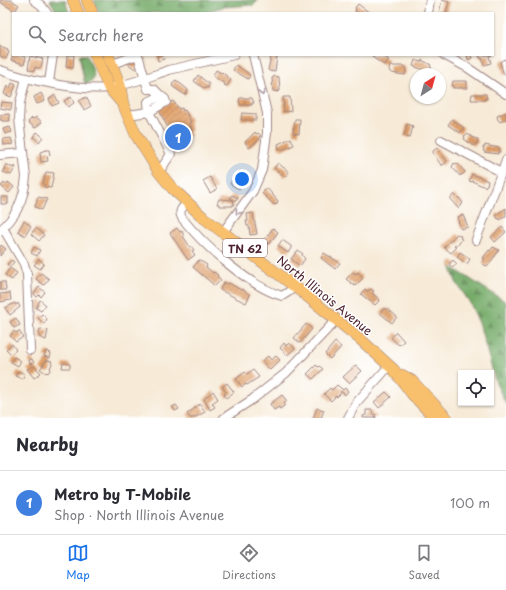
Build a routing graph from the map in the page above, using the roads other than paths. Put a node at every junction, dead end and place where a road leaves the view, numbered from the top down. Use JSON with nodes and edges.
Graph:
{"nodes":[{"id":1,"x":34,"y":0,"type":"edge"},
{"id":2,"x":73,"y":0,"type":"edge"},
{"id":3,"x":87,"y":0,"type":"edge"},
{"id":4,"x":430,"y":0,"type":"edge"},
{"id":5,"x":46,"y":12,"type":"edge"},
{"id":6,"x":78,"y":12,"type":"edge"},
{"id":7,"x":92,"y":12,"type":"edge"},
{"id":8,"x":428,"y":12,"type":"edge"},
{"id":9,"x":53,"y":56,"type":"edge"},
{"id":10,"x":95,"y":56,"type":"edge"},
{"id":11,"x":132,"y":56,"type":"edge"},
{"id":12,"x":138,"y":56,"type":"edge"},
{"id":13,"x":230,"y":56,"type":"edge"},
{"id":14,"x":253,"y":56,"type":"edge"},
{"id":15,"x":446,"y":56,"type":"edge"},
{"id":16,"x":110,"y":60,"type":"edge"},
{"id":17,"x":0,"y":70,"type":"edge"},
{"id":18,"x":26,"y":78,"type":"junction"},
{"id":19,"x":145,"y":78,"type":"junction"},
{"id":20,"x":49,"y":82,"type":"junction"},
{"id":21,"x":120,"y":85,"type":"junction"},
{"id":22,"x":108,"y":88,"type":"junction"},
{"id":23,"x":148,"y":89,"type":"junction"},
{"id":24,"x":506,"y":94,"type":"edge"},
{"id":25,"x":161,"y":96,"type":"junction"},
{"id":26,"x":148,"y":102,"type":"junction"},
{"id":27,"x":123,"y":104,"type":"junction"},
{"id":28,"x":149,"y":112,"type":"junction"},
{"id":29,"x":128,"y":115,"type":"junction"},
{"id":30,"x":441,"y":140,"type":"dead end"},
{"id":31,"x":23,"y":153,"type":"junction"},
{"id":32,"x":0,"y":154,"type":"edge"},
{"id":33,"x":506,"y":160,"type":"edge"},
{"id":34,"x":159,"y":172,"type":"junction"},
{"id":35,"x":501,"y":172,"type":"junction"},
{"id":36,"x":187,"y":202,"type":"junction"},
{"id":37,"x":2,"y":229,"type":"edge"},
{"id":38,"x":223,"y":232,"type":"junction"},
{"id":39,"x":476,"y":240,"type":"dead end"},
{"id":40,"x":296,"y":288,"type":"junction"},
{"id":41,"x":337,"y":319,"type":"junction"},
{"id":42,"x":30,"y":350,"type":"dead end"},
{"id":43,"x":392,"y":368,"type":"junction"},
{"id":44,"x":443,"y":417,"type":"edge"},
{"id":45,"x":224,"y":418,"type":"edge"},
{"id":46,"x":348,"y":418,"type":"edge"}],
"edges":[{"from":1,"to":5,"type":"street"},
{"from":2,"to":6,"type":"highway"},
{"from":3,"to":7,"type":"highway"},
{"from":4,"to":8,"type":"street"},
{"from":9,"to":20,"type":"street"},
{"from":10,"to":22,"type":"highway"},
{"from":11,"to":16,"type":"street"},
{"from":12,"to":19,"type":"street"},
{"from":13,"to":19,"type":"street"},
{"from":14,"to":38,"type":"street","one_way":true},
{"from":15,"to":24,"type":"street"},
{"from":16,"to":21,"type":"highway"},
{"from":17,"to":18,"type":"street"},
{"from":18,"to":20,"type":"street"},
{"from":18,"to":31,"type":"street"},
{"from":19,"to":21,"type":"street"},
{"from":19,"to":23,"type":"street"},
{"from":20,"to":22,"type":"street"},
{"from":21,"to":22,"type":"street"},
{"from":21,"to":27,"type":"highway"},
{"from":22,"to":27,"type":"highway"},
{"from":23,"to":25,"type":"street"},
{"from":23,"to":26,"type":"street"},
{"from":25,"to":26,"type":"street"},
{"from":25,"to":28,"type":"street"},
{"from":26,"to":28,"type":"street"},
{"from":27,"to":29,"type":"highway","name":"North Illinois Avenue","number":"TN 62"},
{"from":28,"to":29,"type":"street"},
{"from":28,"to":34,"type":"street"},
{"from":29,"to":34,"type":"highway","name":"North Illinois Avenue","number":"TN 62"},
{"from":30,"to":35,"type":"street"},
{"from":31,"to":32,"type":"street"},
{"from":31,"to":37,"type":"street"},
{"from":33,"to":35,"type":"street"},
{"from":34,"to":36,"type":"highway","name":"North Illinois Avenue","number":"TN 62"},
{"from":35,"to":39,"type":"street"},
{"from":36,"to":38,"type":"highway","name":"North Illinois Avenue","number":"TN 62"},
{"from":36,"to":40,"type":"street"},
{"from":37,"to":42,"type":"street"},
{"from":38,"to":40,"type":"highway","name":"North Illinois Avenue","number":"TN 62"},
{"from":40,"to":41,"type":"highway","name":"North Illinois Avenue","number":"TN 62"},
{"from":41,"to":43,"type":"highway","name":"North Illinois Avenue","number":"TN 62"},
{"from":41,"to":45,"type":"street"},
{"from":43,"to":44,"type":"highway","name":"North Illinois Avenue","number":"TN 62"},
{"from":43,"to":46,"type":"street"}]}
